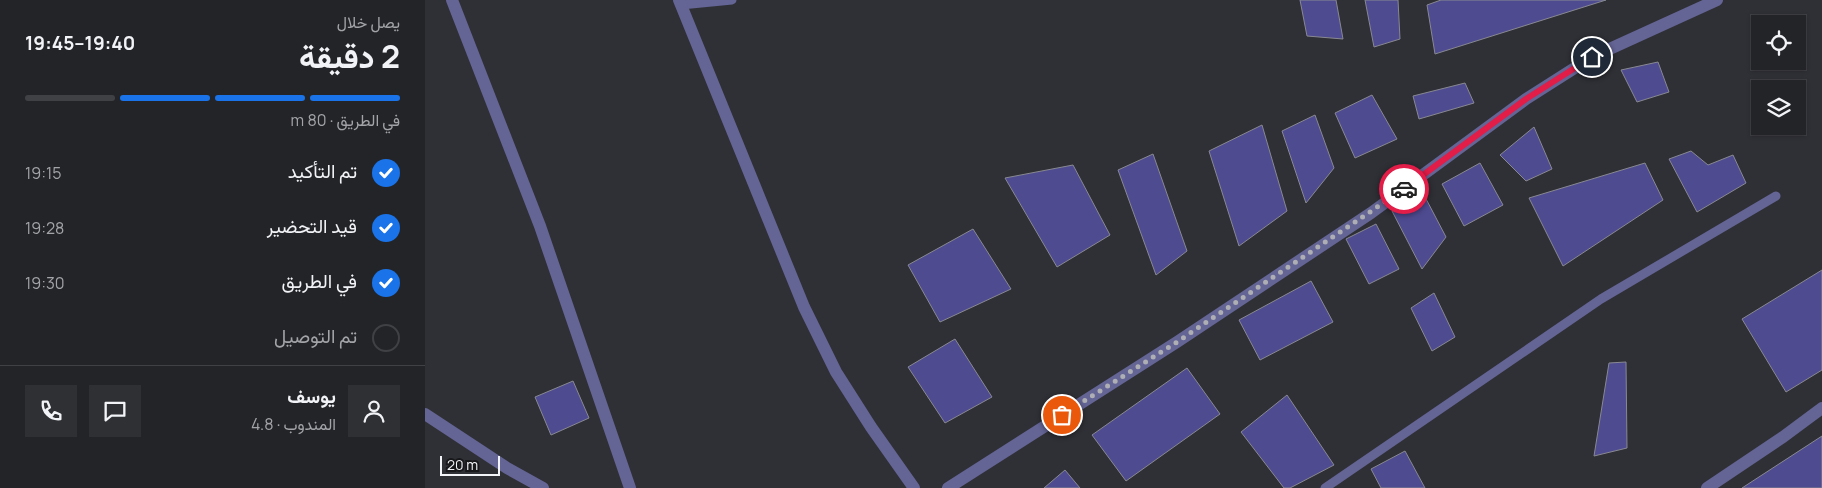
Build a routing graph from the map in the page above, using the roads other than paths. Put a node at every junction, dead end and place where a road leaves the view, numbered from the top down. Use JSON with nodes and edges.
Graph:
{"nodes":[{"id":1,"x":452,"y":0,"type":"edge"},
{"id":2,"x":732,"y":0,"type":"edge"},
{"id":3,"x":1717,"y":0,"type":"edge"},
{"id":4,"x":680,"y":3,"type":"edge"},
{"id":5,"x":1776,"y":196,"type":"dead end"},
{"id":6,"x":1822,"y":408,"type":"edge"},
{"id":7,"x":425,"y":414,"type":"edge"},
{"id":8,"x":543,"y":488,"type":"edge"},
{"id":9,"x":630,"y":488,"type":"edge"},
{"id":10,"x":915,"y":488,"type":"edge"},
{"id":11,"x":948,"y":488,"type":"edge"},
{"id":12,"x":1325,"y":488,"type":"edge"},
{"id":13,"x":1707,"y":488,"type":"edge"}],
"edges":[{"from":1,"to":9,"type":"street"},
{"from":2,"to":4,"type":"lane"},
{"from":3,"to":11,"type":"street"},
{"from":4,"to":10,"type":"street"},
{"from":5,"to":12,"type":"lane"},
{"from":6,"to":13,"type":"street"},
{"from":7,"to":8,"type":"street"}]}
